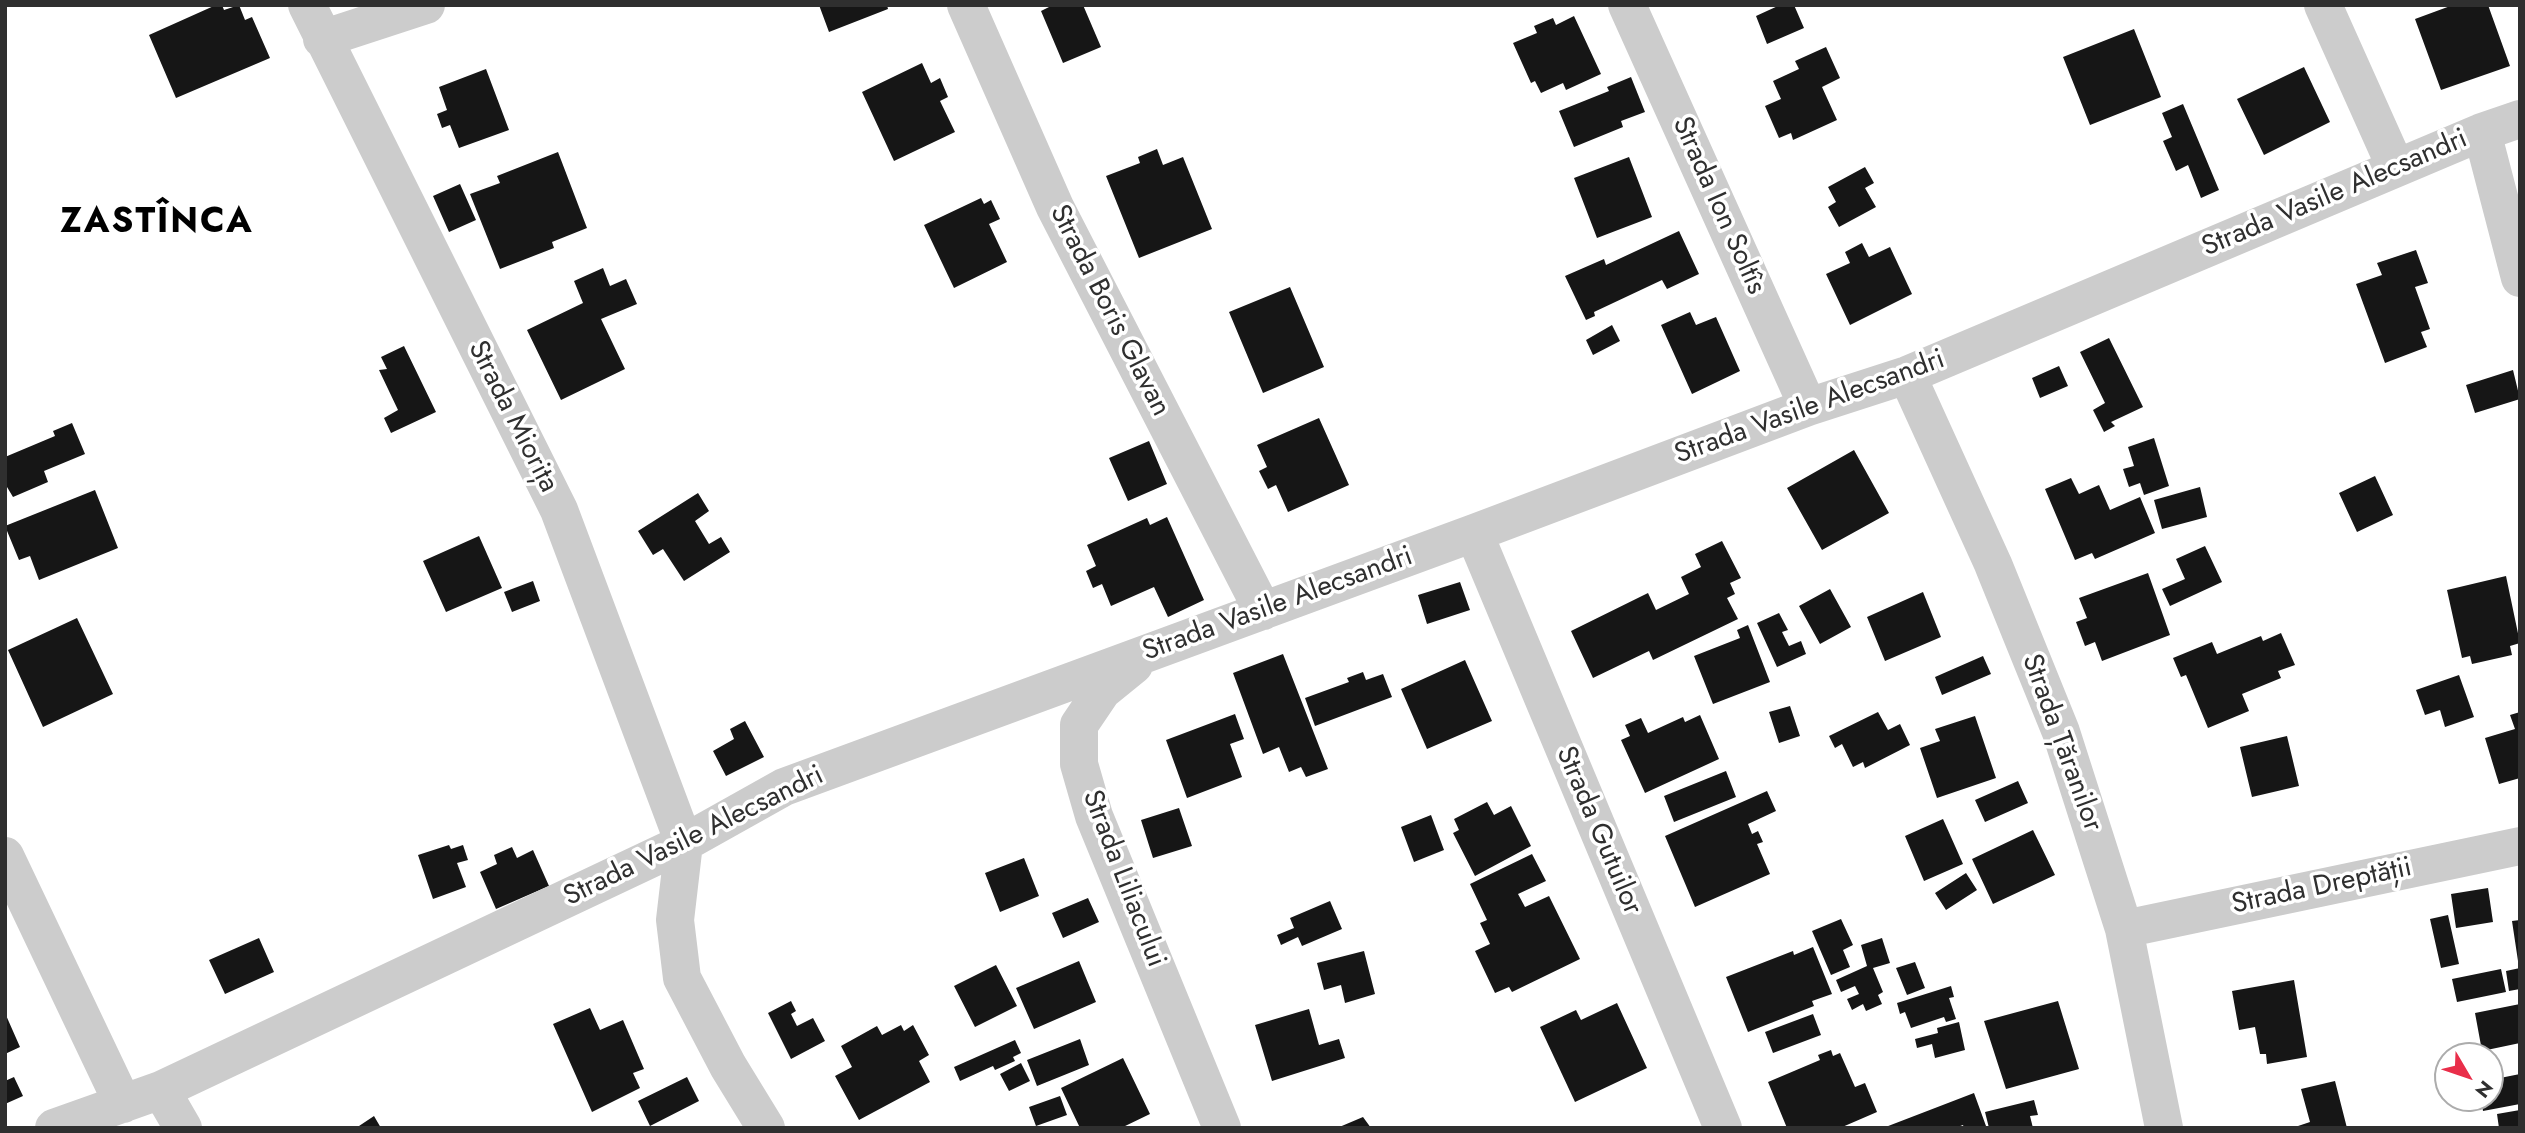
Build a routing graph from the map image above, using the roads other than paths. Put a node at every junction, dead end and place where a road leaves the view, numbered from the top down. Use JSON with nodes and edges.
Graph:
{"nodes":[{"id":1,"x":426,"y":5,"type":"edge"},
{"id":2,"x":966,"y":5,"type":"edge"},
{"id":3,"x":1627,"y":5,"type":"edge"},
{"id":4,"x":2323,"y":5,"type":"edge"},
{"id":5,"x":315,"y":22,"type":"edge"},
{"id":6,"x":2520,"y":119,"type":"edge"},
{"id":7,"x":2482,"y":132,"type":"junction"},
{"id":8,"x":2396,"y":168,"type":"junction"},
{"id":9,"x":2520,"y":278,"type":"edge"},
{"id":10,"x":1907,"y":375,"type":"junction"},
{"id":11,"x":1808,"y":407,"type":"junction"},
{"id":12,"x":1474,"y":533,"type":"junction"},
{"id":13,"x":1263,"y":611,"type":"junction"},
{"id":14,"x":1153,"y":651,"type":"junction"},
{"id":15,"x":684,"y":843,"type":"junction"},
{"id":16,"x":2520,"y":846,"type":"edge"},
{"id":17,"x":5,"y":856,"type":"edge"},
{"id":18,"x":2124,"y":929,"type":"junction"},
{"id":19,"x":161,"y":1090,"type":"junction"},
{"id":20,"x":124,"y":1104,"type":"junction"},
{"id":21,"x":54,"y":1128,"type":"edge"},
{"id":22,"x":183,"y":1128,"type":"edge"},
{"id":23,"x":766,"y":1128,"type":"edge"},
{"id":24,"x":1222,"y":1128,"type":"edge"},
{"id":25,"x":1723,"y":1128,"type":"edge"},
{"id":26,"x":2164,"y":1128,"type":"edge"}],
"edges":[{"from":1,"to":5,"type":"street"},
{"from":2,"to":13,"type":"street","name":"Strada Boris Glavan"},
{"from":3,"to":11,"type":"street","name":"Strada Ion Soltîs"},
{"from":4,"to":8,"type":"street"},
{"from":5,"to":15,"type":"street","name":"Strada Miorița"},
{"from":6,"to":7,"type":"street","name":"Strada Vasile Alecsandri"},
{"from":7,"to":8,"type":"street","name":"Strada Vasile Alecsandri"},
{"from":7,"to":9,"type":"street"},
{"from":8,"to":10,"type":"street","name":"Strada Vasile Alecsandri"},
{"from":10,"to":11,"type":"street","name":"Strada Vasile Alecsandri"},
{"from":10,"to":18,"type":"street","name":"Strada Țăranilor"},
{"from":11,"to":12,"type":"street","name":"Strada Vasile Alecsandri"},
{"from":12,"to":13,"type":"street","name":"Strada Vasile Alecsandri"},
{"from":12,"to":25,"type":"street","name":"Strada Gutuilor"},
{"from":13,"to":14,"type":"street","name":"Strada Vasile Alecsandri"},
{"from":14,"to":15,"type":"street","name":"Strada Vasile Alecsandri"},
{"from":14,"to":24,"type":"street","name":"Strada Liliacului"},
{"from":15,"to":19,"type":"street","name":"Strada Vasile Alecsandri"},
{"from":15,"to":23,"type":"street"},
{"from":16,"to":18,"type":"street","name":"Strada Dreptății"},
{"from":17,"to":20,"type":"street"},
{"from":18,"to":26,"type":"street","name":"Strada Țăranilor"},
{"from":19,"to":20,"type":"street","name":"Strada Vasile Alecsandri"},
{"from":19,"to":22,"type":"street"},
{"from":20,"to":21,"type":"street","name":"Strada Vasile Alecsandri"}]}
